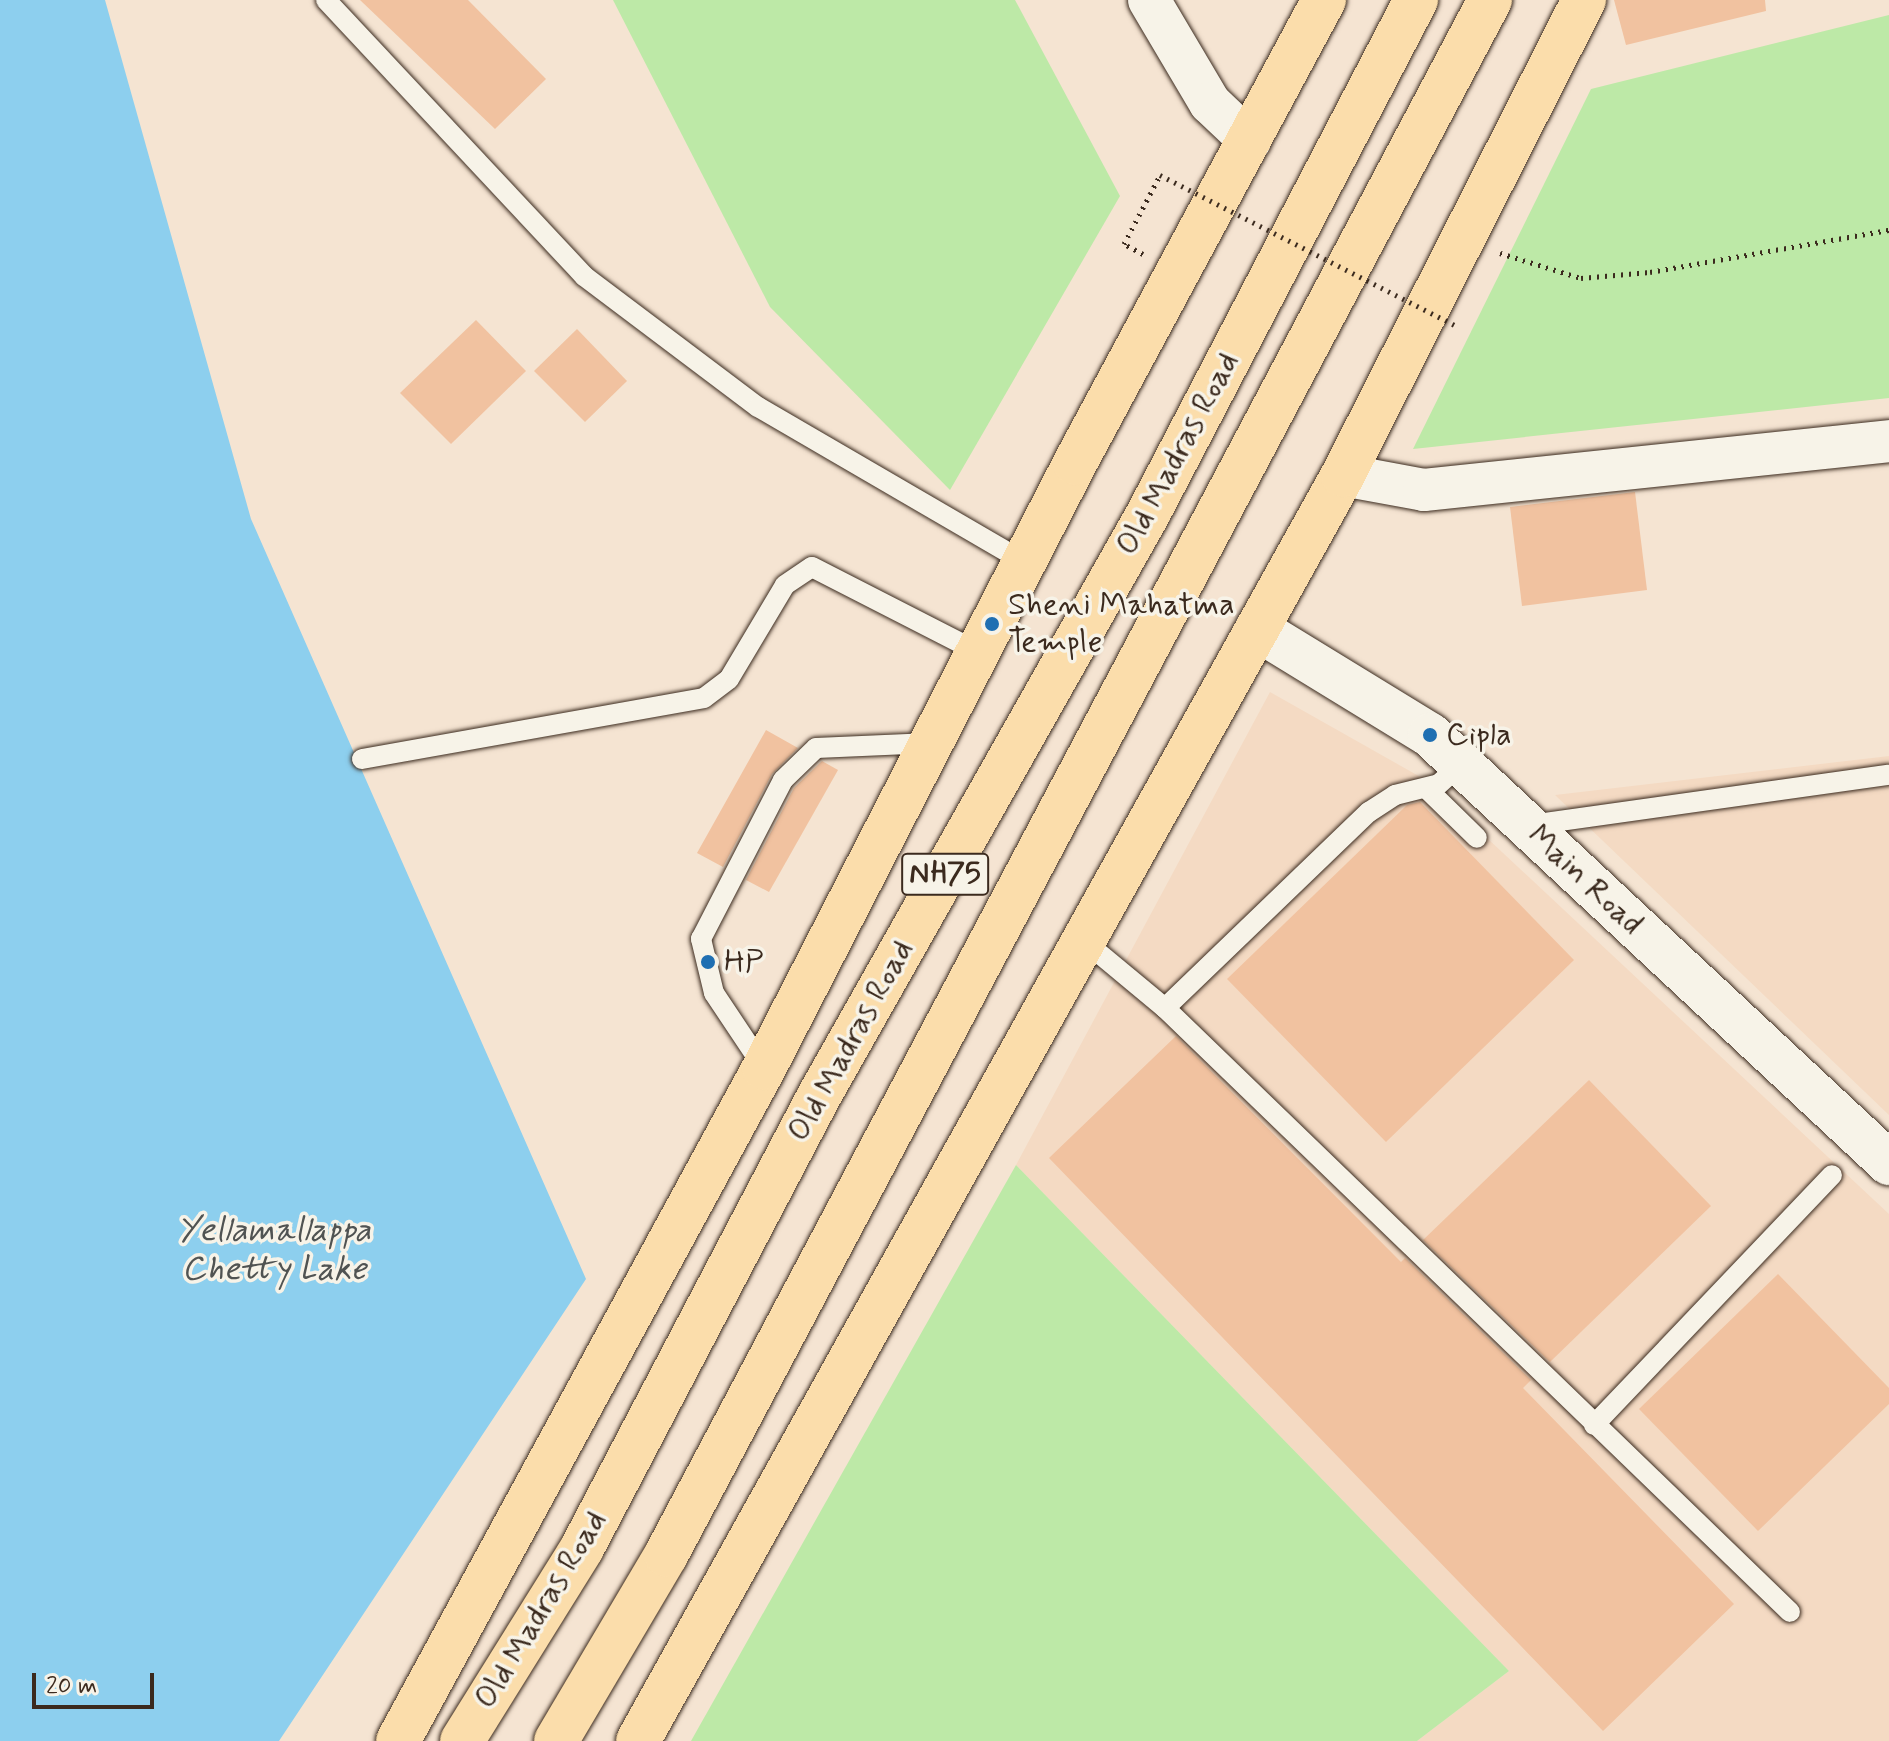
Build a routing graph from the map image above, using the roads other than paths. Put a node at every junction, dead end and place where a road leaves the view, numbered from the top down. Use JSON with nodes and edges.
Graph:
{"nodes":[{"id":1,"x":326,"y":0,"type":"edge"},
{"id":2,"x":1149,"y":0,"type":"edge"},
{"id":3,"x":1324,"y":0,"type":"edge"},
{"id":4,"x":1416,"y":0,"type":"edge"},
{"id":5,"x":1490,"y":0,"type":"edge"},
{"id":6,"x":1584,"y":0,"type":"edge"},
{"id":7,"x":1250,"y":141,"type":"junction"},
{"id":8,"x":1889,"y":441,"type":"edge"},
{"id":9,"x":1343,"y":475,"type":"junction"},
{"id":10,"x":1024,"y":562,"type":"junction"},
{"id":11,"x":1257,"y":629,"type":"junction"},
{"id":12,"x":978,"y":652,"type":"junction"},
{"id":13,"x":931,"y":743,"type":"junction"},
{"id":14,"x":362,"y":759,"type":"dead end"},
{"id":15,"x":1889,"y":775,"type":"edge"},
{"id":16,"x":1443,"y":776,"type":"junction"},
{"id":17,"x":1527,"y":826,"type":"junction"},
{"id":18,"x":1477,"y":838,"type":"dead end"},
{"id":19,"x":1083,"y":940,"type":"junction"},
{"id":20,"x":1165,"y":1008,"type":"junction"},
{"id":21,"x":764,"y":1068,"type":"junction"},
{"id":22,"x":1889,"y":1163,"type":"edge"},
{"id":23,"x":1832,"y":1175,"type":"dead end"},
{"id":24,"x":1594,"y":1425,"type":"junction"},
{"id":25,"x":1790,"y":1612,"type":"dead end"},
{"id":26,"x":398,"y":1741,"type":"edge"},
{"id":27,"x":462,"y":1741,"type":"edge"},
{"id":28,"x":556,"y":1741,"type":"edge"},
{"id":29,"x":638,"y":1741,"type":"edge"}],
"edges":[{"from":1,"to":10,"type":"lane"},
{"from":2,"to":7,"type":"street"},
{"from":3,"to":7,"type":"main road"},
{"from":4,"to":27,"type":"main road","name":"Old Madras Road","number":"NH75"},
{"from":5,"to":28,"type":"main road","name":"Old Madras Road","number":"NH75"},
{"from":6,"to":9,"type":"main road"},
{"from":7,"to":10,"type":"main road"},
{"from":8,"to":9,"type":"street"},
{"from":9,"to":11,"type":"main road"},
{"from":10,"to":12,"type":"main road"},
{"from":11,"to":16,"type":"street","name":"Main Road"},
{"from":11,"to":19,"type":"main road"},
{"from":12,"to":13,"type":"main road"},
{"from":12,"to":14,"type":"lane"},
{"from":13,"to":21,"type":"main road"},
{"from":13,"to":21,"type":"lane"},
{"from":15,"to":17,"type":"lane"},
{"from":16,"to":17,"type":"street","name":"Main Road"},
{"from":16,"to":18,"type":"lane"},
{"from":16,"to":20,"type":"lane"},
{"from":17,"to":22,"type":"street","name":"Main Road"},
{"from":19,"to":20,"type":"lane"},
{"from":19,"to":29,"type":"main road"},
{"from":20,"to":24,"type":"lane"},
{"from":21,"to":26,"type":"main road"},
{"from":23,"to":24,"type":"lane"},
{"from":24,"to":25,"type":"lane"}]}
